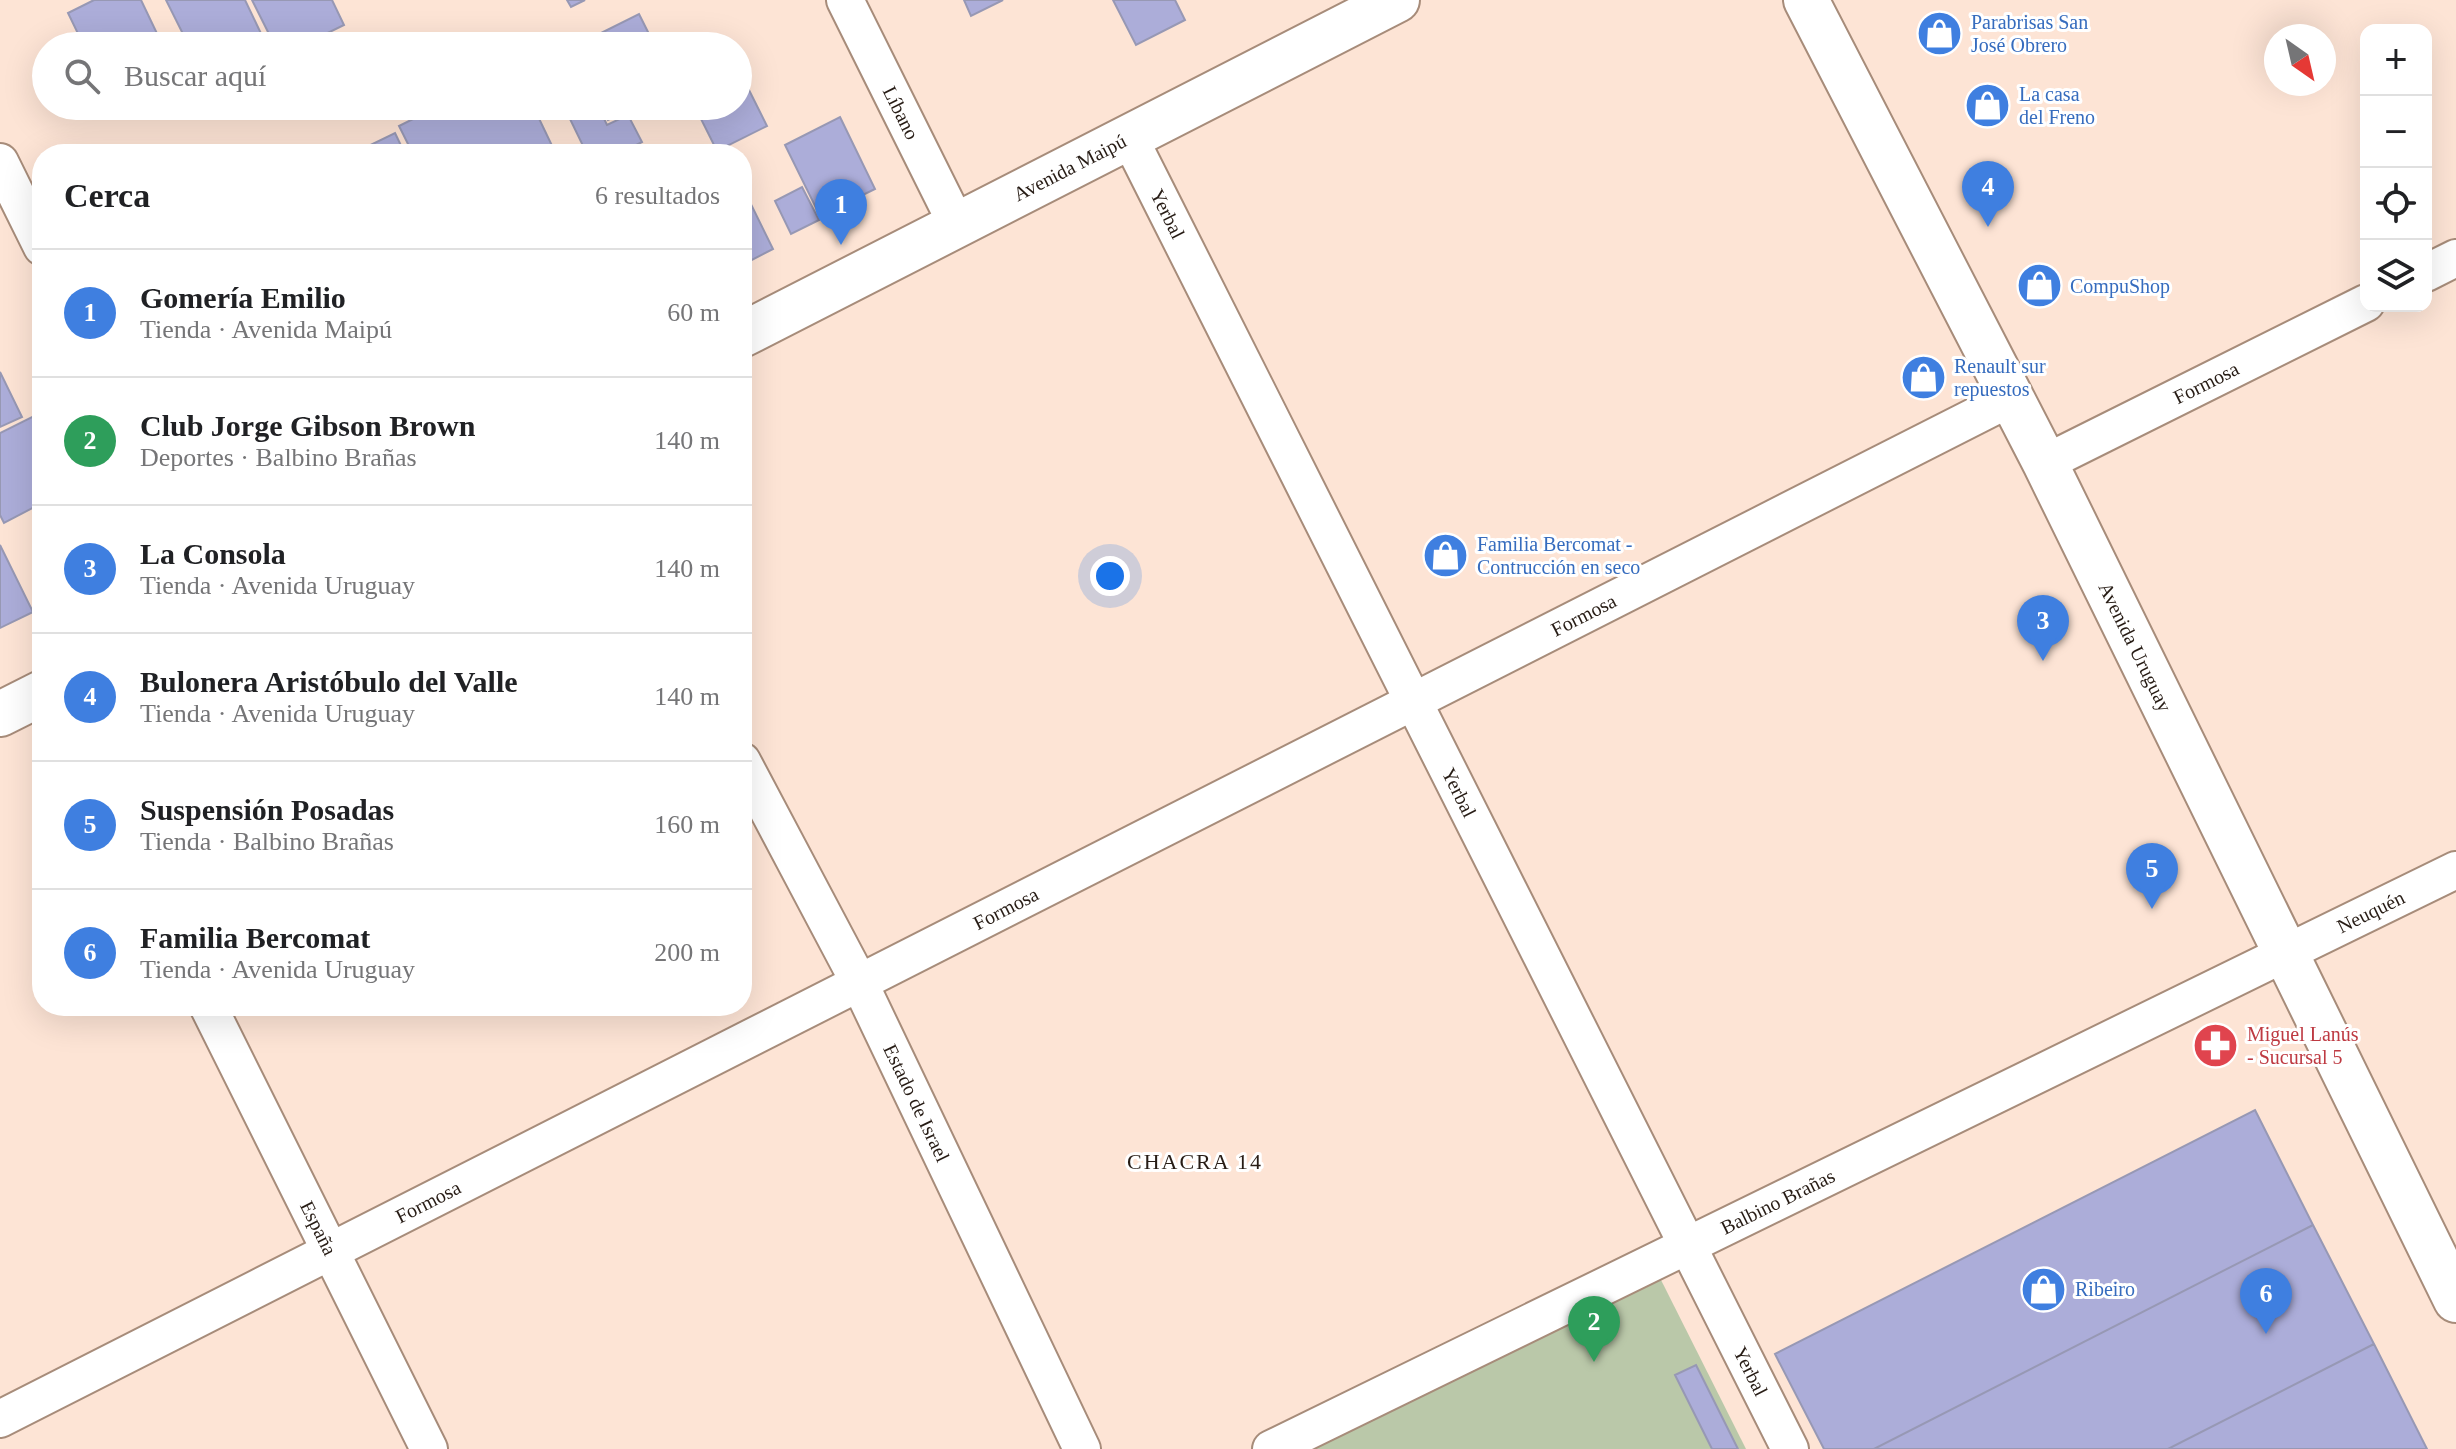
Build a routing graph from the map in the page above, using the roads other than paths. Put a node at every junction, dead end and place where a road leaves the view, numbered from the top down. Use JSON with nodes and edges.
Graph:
{"nodes":[{"id":1,"x":845,"y":0,"type":"edge"},
{"id":2,"x":1397,"y":0,"type":"edge"},
{"id":3,"x":1806,"y":0,"type":"edge"},
{"id":4,"x":1129,"y":137,"type":"junction"},
{"id":5,"x":0,"y":162,"type":"edge"},
{"id":6,"x":957,"y":225,"type":"junction"},
{"id":7,"x":32,"y":227,"type":"edge"},
{"id":8,"x":2456,"y":258,"type":"edge"},
{"id":9,"x":2432,"y":270,"type":"edge"},
{"id":10,"x":2360,"y":306,"type":"edge"},
{"id":11,"x":752,"y":330,"type":"edge"},
{"id":12,"x":2011,"y":398,"type":"junction"},
{"id":13,"x":2045,"y":463,"type":"junction"},
{"id":14,"x":32,"y":698,"type":"edge"},
{"id":15,"x":1413,"y":700,"type":"junction"},
{"id":16,"x":0,"y":714,"type":"edge"},
{"id":17,"x":752,"y":780,"type":"edge"},
{"id":18,"x":2456,"y":870,"type":"edge"},
{"id":19,"x":2286,"y":954,"type":"junction"},
{"id":20,"x":859,"y":982,"type":"junction"},
{"id":21,"x":213,"y":1016,"type":"edge"},
{"id":22,"x":1687,"y":1246,"type":"junction"},
{"id":23,"x":331,"y":1251,"type":"junction"},
{"id":24,"x":2456,"y":1300,"type":"edge"},
{"id":25,"x":0,"y":1419,"type":"edge"},
{"id":26,"x":429,"y":1449,"type":"edge"},
{"id":27,"x":1082,"y":1449,"type":"edge"},
{"id":28,"x":1271,"y":1449,"type":"edge"},
{"id":29,"x":1790,"y":1449,"type":"edge"}],
"edges":[{"from":1,"to":6,"type":"street","name":"Líbano"},
{"from":2,"to":4,"type":"main road","name":"Avenida Maipú"},
{"from":3,"to":12,"type":"main road","name":"Avenida Uruguay"},
{"from":4,"to":6,"type":"main road","name":"Avenida Maipú"},
{"from":4,"to":15,"type":"street","name":"Yerbal"},
{"from":5,"to":7,"type":"street"},
{"from":6,"to":11,"type":"main road","name":"Avenida Maipú"},
{"from":8,"to":9,"type":"street"},
{"from":10,"to":13,"type":"street","name":"Formosa"},
{"from":12,"to":13,"type":"main road","name":"Avenida Uruguay"},
{"from":12,"to":15,"type":"street","name":"Formosa"},
{"from":13,"to":19,"type":"main road","name":"Avenida Uruguay"},
{"from":14,"to":16,"type":"main road"},
{"from":15,"to":20,"type":"street","name":"Formosa"},
{"from":15,"to":22,"type":"street","name":"Yerbal"},
{"from":17,"to":20,"type":"street","name":"Estado de Israel"},
{"from":18,"to":19,"type":"street","name":"Neuquén"},
{"from":19,"to":22,"type":"street","name":"Balbino Brañas"},
{"from":19,"to":24,"type":"main road","name":"Avenida Uruguay"},
{"from":20,"to":23,"type":"street","name":"Formosa"},
{"from":20,"to":27,"type":"street","name":"Estado de Israel"},
{"from":21,"to":23,"type":"street","name":"España"},
{"from":22,"to":28,"type":"street","name":"Balbino Brañas"},
{"from":22,"to":29,"type":"street","name":"Yerbal"},
{"from":23,"to":25,"type":"street","name":"Formosa"},
{"from":23,"to":26,"type":"street","name":"España"}]}
